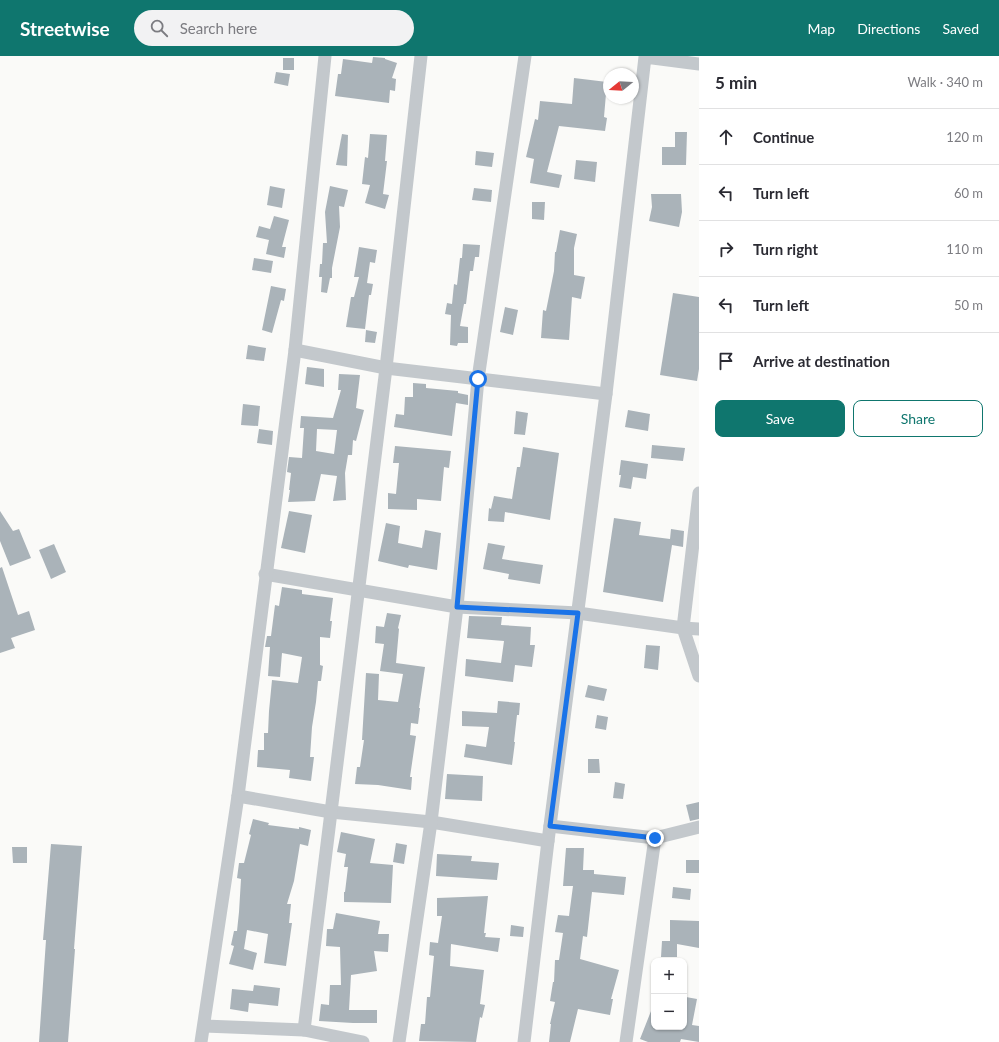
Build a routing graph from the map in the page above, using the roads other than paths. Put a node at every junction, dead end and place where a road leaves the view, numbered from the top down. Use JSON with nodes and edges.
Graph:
{"nodes":[{"id":1,"x":326,"y":56,"type":"edge"},
{"id":2,"x":421,"y":56,"type":"edge"},
{"id":3,"x":525,"y":56,"type":"edge"},
{"id":4,"x":641,"y":56,"type":"edge"},
{"id":5,"x":699,"y":64,"type":"edge"},
{"id":6,"x":294,"y":350,"type":"junction"},
{"id":7,"x":386,"y":368,"type":"junction"},
{"id":8,"x":478,"y":379,"type":"junction"},
{"id":9,"x":606,"y":394,"type":"junction"},
{"id":10,"x":699,"y":493,"type":"edge"},
{"id":11,"x":265,"y":574,"type":"junction"},
{"id":12,"x":358,"y":591,"type":"junction"},
{"id":13,"x":457,"y":607,"type":"junction"},
{"id":14,"x":578,"y":613,"type":"junction"},
{"id":15,"x":682,"y":628,"type":"junction"},
{"id":16,"x":699,"y":629,"type":"edge"},
{"id":17,"x":699,"y":676,"type":"edge"},
{"id":18,"x":238,"y":796,"type":"junction"},
{"id":19,"x":331,"y":812,"type":"junction"},
{"id":20,"x":431,"y":822,"type":"junction"},
{"id":21,"x":550,"y":826,"type":"junction"},
{"id":22,"x":699,"y":826,"type":"edge"},
{"id":23,"x":655,"y":838,"type":"junction"},
{"id":24,"x":548,"y":841,"type":"junction"},
{"id":25,"x":204,"y":1026,"type":"junction"},
{"id":26,"x":304,"y":1030,"type":"junction"},
{"id":27,"x":201,"y":1042,"type":"edge"},
{"id":28,"x":363,"y":1042,"type":"edge"},
{"id":29,"x":399,"y":1042,"type":"edge"},
{"id":30,"x":524,"y":1042,"type":"edge"},
{"id":31,"x":626,"y":1042,"type":"edge"}],
"edges":[{"from":1,"to":6,"type":"street"},
{"from":2,"to":7,"type":"street"},
{"from":3,"to":8,"type":"street"},
{"from":4,"to":5,"type":"street"},
{"from":4,"to":9,"type":"street"},
{"from":6,"to":7,"type":"street"},
{"from":6,"to":11,"type":"street"},
{"from":7,"to":8,"type":"street"},
{"from":7,"to":12,"type":"street"},
{"from":8,"to":9,"type":"street"},
{"from":8,"to":13,"type":"street"},
{"from":9,"to":14,"type":"street"},
{"from":10,"to":15,"type":"street"},
{"from":11,"to":12,"type":"street"},
{"from":11,"to":18,"type":"street"},
{"from":12,"to":13,"type":"street"},
{"from":12,"to":19,"type":"street"},
{"from":13,"to":14,"type":"street"},
{"from":13,"to":20,"type":"street"},
{"from":14,"to":15,"type":"street"},
{"from":14,"to":21,"type":"street"},
{"from":15,"to":16,"type":"street"},
{"from":15,"to":17,"type":"street"},
{"from":18,"to":19,"type":"street"},
{"from":18,"to":25,"type":"street"},
{"from":19,"to":20,"type":"street"},
{"from":19,"to":26,"type":"street"},
{"from":20,"to":24,"type":"street"},
{"from":20,"to":29,"type":"street"},
{"from":21,"to":23,"type":"street"},
{"from":21,"to":24,"type":"street"},
{"from":22,"to":23,"type":"street"},
{"from":23,"to":31,"type":"street"},
{"from":24,"to":30,"type":"street"},
{"from":25,"to":26,"type":"street"},
{"from":25,"to":27,"type":"street"},
{"from":26,"to":28,"type":"street"}]}
